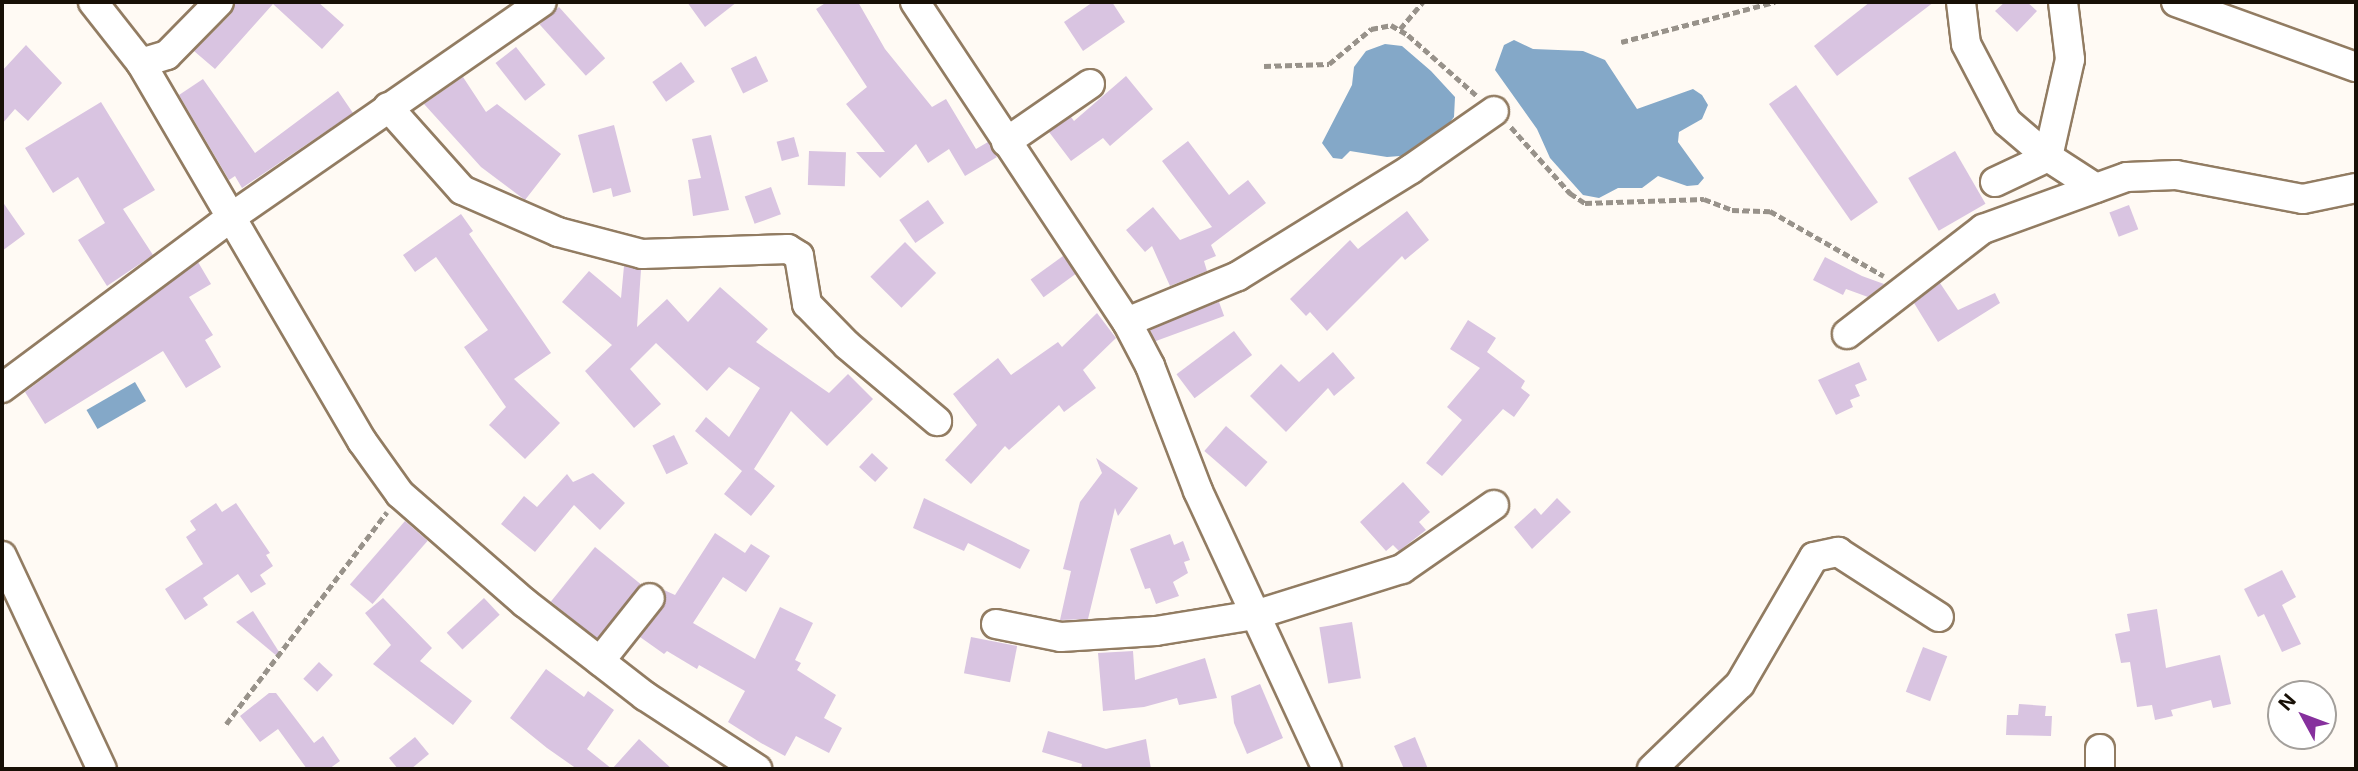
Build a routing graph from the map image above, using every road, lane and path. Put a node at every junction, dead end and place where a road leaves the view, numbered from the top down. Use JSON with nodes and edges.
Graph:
{"nodes":[{"id":1,"x":93,"y":2,"type":"edge"},
{"id":2,"x":219,"y":2,"type":"edge"},
{"id":3,"x":542,"y":2,"type":"edge"},
{"id":4,"x":915,"y":2,"type":"edge"},
{"id":5,"x":1423,"y":2,"type":"edge"},
{"id":6,"x":1775,"y":2,"type":"edge"},
{"id":7,"x":1961,"y":2,"type":"edge"},
{"id":8,"x":2063,"y":2,"type":"edge"},
{"id":9,"x":2176,"y":2,"type":"edge"},
{"id":10,"x":1400,"y":29,"type":"junction"},
{"id":11,"x":1621,"y":42,"type":"dead end"},
{"id":12,"x":141,"y":64,"type":"junction"},
{"id":13,"x":1264,"y":66,"type":"dead end"},
{"id":14,"x":2356,"y":67,"type":"edge"},
{"id":15,"x":1090,"y":84,"type":"dead end"},
{"id":16,"x":388,"y":107,"type":"junction"},
{"id":17,"x":1494,"y":111,"type":"junction"},
{"id":18,"x":1006,"y":142,"type":"junction"},
{"id":19,"x":2048,"y":157,"type":"junction"},
{"id":20,"x":1995,"y":181,"type":"dead end"},
{"id":21,"x":2096,"y":188,"type":"junction"},
{"id":22,"x":2356,"y":188,"type":"edge"},
{"id":23,"x":230,"y":218,"type":"junction"},
{"id":24,"x":1906,"y":288,"type":"junction"},
{"id":25,"x":1127,"y":322,"type":"junction"},
{"id":26,"x":1847,"y":334,"type":"dead end"},
{"id":27,"x":2,"y":388,"type":"edge"},
{"id":28,"x":937,"y":421,"type":"dead end"},
{"id":29,"x":400,"y":494,"type":"junction"},
{"id":30,"x":1494,"y":505,"type":"dead end"},
{"id":31,"x":2,"y":556,"type":"edge"},
{"id":32,"x":650,"y":598,"type":"dead end"},
{"id":33,"x":1255,"y":615,"type":"junction"},
{"id":34,"x":1939,"y":617,"type":"dead end"},
{"id":35,"x":996,"y":624,"type":"dead end"},
{"id":36,"x":600,"y":661,"type":"junction"},
{"id":37,"x":226,"y":724,"type":"dead end"},
{"id":38,"x":102,"y":769,"type":"edge"},
{"id":39,"x":757,"y":769,"type":"edge"},
{"id":40,"x":1327,"y":769,"type":"edge"},
{"id":41,"x":1651,"y":769,"type":"edge"}],
"edges":[{"from":1,"to":12,"type":"street"},
{"from":2,"to":12,"type":"street"},
{"from":3,"to":16,"type":"street"},
{"from":4,"to":18,"type":"street"},
{"from":5,"to":10,"type":"path"},
{"from":6,"to":11,"type":"path"},
{"from":7,"to":19,"type":"street"},
{"from":8,"to":19,"type":"street"},
{"from":9,"to":14,"type":"street"},
{"from":10,"to":13,"type":"path"},
{"from":10,"to":17,"type":"path"},
{"from":12,"to":23,"type":"street"},
{"from":15,"to":18,"type":"street"},
{"from":16,"to":23,"type":"street"},
{"from":16,"to":28,"type":"street"},
{"from":17,"to":24,"type":"path"},
{"from":17,"to":25,"type":"street"},
{"from":18,"to":25,"type":"street"},
{"from":19,"to":20,"type":"street"},
{"from":19,"to":21,"type":"street"},
{"from":21,"to":22,"type":"street"},
{"from":21,"to":24,"type":"street"},
{"from":23,"to":27,"type":"street"},
{"from":23,"to":29,"type":"street"},
{"from":24,"to":26,"type":"street"},
{"from":25,"to":33,"type":"street"},
{"from":29,"to":36,"type":"street"},
{"from":29,"to":37,"type":"path"},
{"from":30,"to":33,"type":"street"},
{"from":31,"to":38,"type":"street"},
{"from":32,"to":36,"type":"street"},
{"from":33,"to":35,"type":"street"},
{"from":33,"to":40,"type":"street"},
{"from":34,"to":41,"type":"street"},
{"from":36,"to":39,"type":"street"}]}
